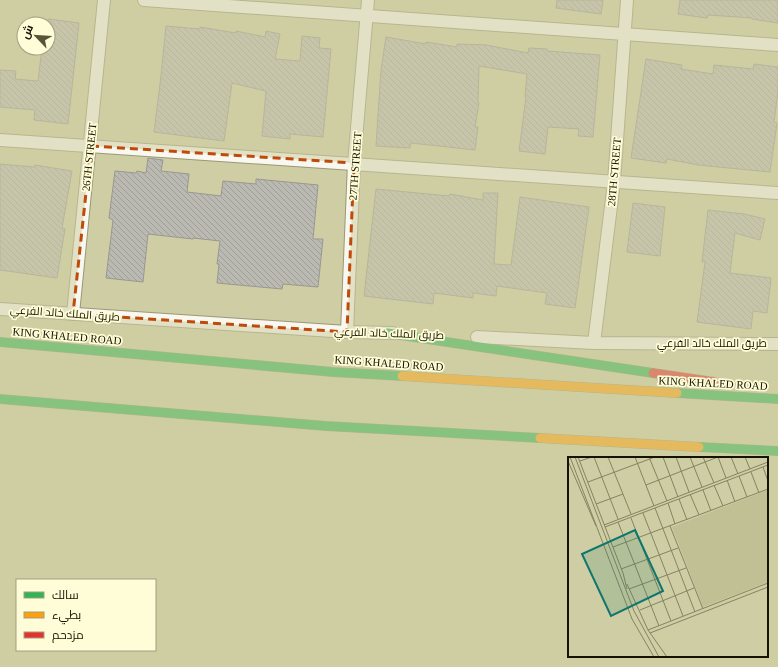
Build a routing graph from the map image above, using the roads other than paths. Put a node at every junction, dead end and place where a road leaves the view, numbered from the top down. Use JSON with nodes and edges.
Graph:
{"nodes":[{"id":1,"x":104,"y":0,"type":"edge"},
{"id":2,"x":144,"y":0,"type":"edge"},
{"id":3,"x":368,"y":0,"type":"edge"},
{"id":4,"x":627,"y":0,"type":"edge"},
{"id":5,"x":366,"y":16,"type":"junction"},
{"id":6,"x":625,"y":34,"type":"junction"},
{"id":7,"x":778,"y":45,"type":"edge"},
{"id":8,"x":0,"y":140,"type":"edge"},
{"id":9,"x":91,"y":146,"type":"junction"},
{"id":10,"x":354,"y":163,"type":"junction"},
{"id":11,"x":614,"y":182,"type":"junction"},
{"id":12,"x":778,"y":193,"type":"edge"},
{"id":13,"x":0,"y":309,"type":"edge"},
{"id":14,"x":73,"y":314,"type":"junction"},
{"id":15,"x":347,"y":332,"type":"junction"},
{"id":16,"x":387,"y":333,"type":"junction"},
{"id":17,"x":0,"y":342,"type":"edge"},
{"id":18,"x":594,"y":343,"type":"junction"},
{"id":19,"x":778,"y":344,"type":"edge"},
{"id":20,"x":725,"y":384,"type":"dead end"},
{"id":21,"x":748,"y":388,"type":"dead end"},
{"id":22,"x":778,"y":393,"type":"edge"},
{"id":23,"x":0,"y":399,"type":"edge"},
{"id":24,"x":778,"y":399,"type":"edge"},
{"id":25,"x":778,"y":451,"type":"edge"}],
"edges":[{"from":1,"to":9,"type":"street","name":"26TH STREET"},
{"from":2,"to":5,"type":"street"},
{"from":3,"to":5,"type":"street","name":"27TH STREET"},
{"from":4,"to":6,"type":"street","name":"28TH STREET"},
{"from":5,"to":6,"type":"street"},
{"from":5,"to":10,"type":"street","name":"27TH STREET"},
{"from":6,"to":7,"type":"street"},
{"from":6,"to":11,"type":"street","name":"28TH STREET"},
{"from":8,"to":9,"type":"street"},
{"from":9,"to":10,"type":"street"},
{"from":9,"to":14,"type":"street","name":"26TH STREET"},
{"from":10,"to":11,"type":"street"},
{"from":10,"to":15,"type":"street","name":"27TH STREET"},
{"from":11,"to":12,"type":"street"},
{"from":11,"to":18,"type":"street","name":"28TH STREET"},
{"from":13,"to":14,"type":"street","name":"طريق الملك خالد الفرعي"},
{"from":14,"to":15,"type":"street","name":"طريق الملك خالد الفرعي"},
{"from":15,"to":16,"type":"street","name":"طريق الملك خالد الفرعي"},
{"from":16,"to":18,"type":"street","name":"طريق الملك خالد الفرعي"},
{"from":16,"to":20,"type":"highway"},
{"from":17,"to":24,"type":"highway","name":"KING KHALED ROAD"},
{"from":18,"to":19,"type":"street","name":"طريق الملك خالد الفرعي"},
{"from":21,"to":22,"type":"highway"},
{"from":23,"to":25,"type":"highway"}]}
